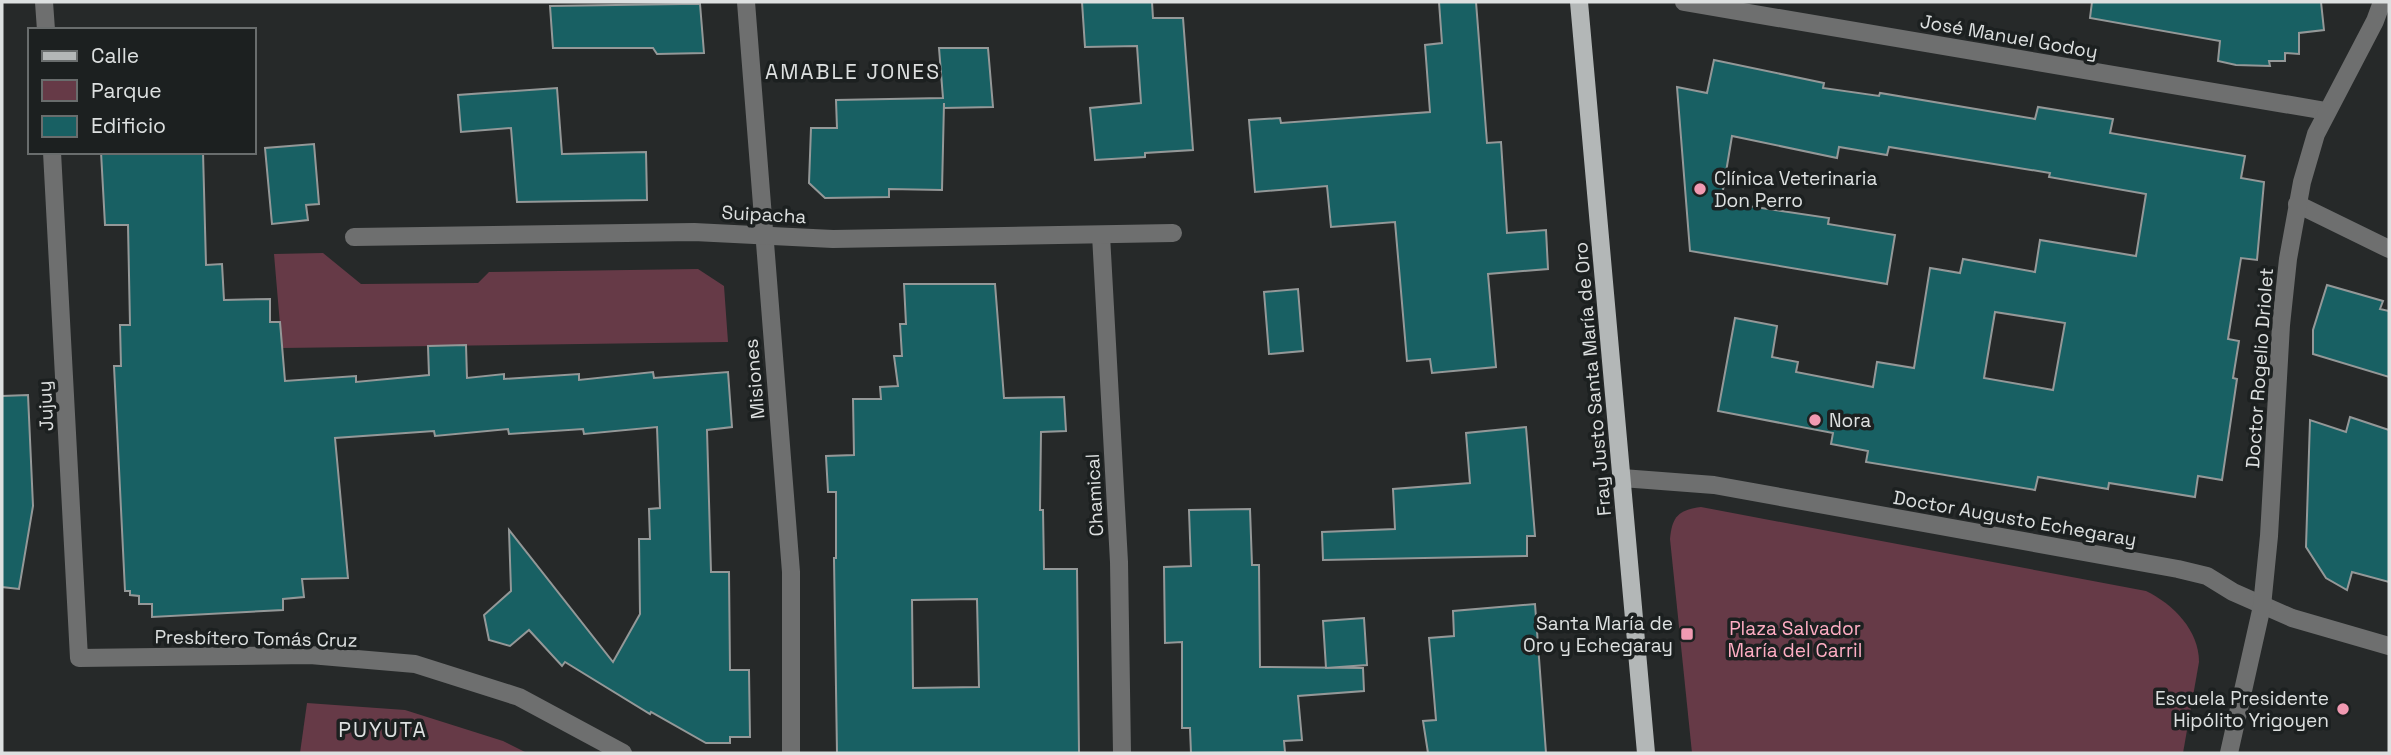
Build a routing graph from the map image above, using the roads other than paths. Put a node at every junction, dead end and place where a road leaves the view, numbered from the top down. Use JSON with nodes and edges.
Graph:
{"nodes":[{"id":1,"x":44,"y":2,"type":"edge"},
{"id":2,"x":746,"y":2,"type":"edge"},
{"id":3,"x":1579,"y":2,"type":"edge"},
{"id":4,"x":1684,"y":2,"type":"edge"},
{"id":5,"x":2382,"y":2,"type":"edge"},
{"id":6,"x":46,"y":28,"type":"edge"},
{"id":7,"x":2326,"y":111,"type":"junction"},
{"id":8,"x":52,"y":154,"type":"edge"},
{"id":9,"x":2297,"y":204,"type":"junction"},
{"id":10,"x":1173,"y":233,"type":"dead end"},
{"id":11,"x":764,"y":235,"type":"junction"},
{"id":12,"x":1101,"y":235,"type":"junction"},
{"id":13,"x":354,"y":237,"type":"dead end"},
{"id":14,"x":2389,"y":249,"type":"edge"},
{"id":15,"x":1622,"y":478,"type":"junction"},
{"id":16,"x":2262,"y":606,"type":"junction"},
{"id":17,"x":2389,"y":646,"type":"edge"},
{"id":18,"x":79,"y":658,"type":"joint"},
{"id":19,"x":624,"y":753,"type":"edge"},
{"id":20,"x":791,"y":753,"type":"edge"},
{"id":21,"x":1122,"y":753,"type":"edge"},
{"id":22,"x":1646,"y":753,"type":"edge"},
{"id":23,"x":2229,"y":753,"type":"edge"}],
"edges":[{"from":1,"to":6,"type":"street"},
{"from":2,"to":11,"type":"street","name":"Misiones"},
{"from":3,"to":15,"type":"main road","name":"Fray Justo Santa María de Oro"},
{"from":4,"to":7,"type":"street","name":"José Manuel Godoy"},
{"from":5,"to":7,"type":"street","name":"Doctor Rogelio Driolet"},
{"from":7,"to":9,"type":"street","name":"Doctor Rogelio Driolet"},
{"from":8,"to":18,"type":"street","name":"Jujuy"},
{"from":9,"to":14,"type":"street"},
{"from":9,"to":16,"type":"street","name":"Doctor Rogelio Driolet"},
{"from":10,"to":12,"type":"street","name":"Suipacha"},
{"from":11,"to":12,"type":"street","name":"Suipacha"},
{"from":11,"to":13,"type":"street","name":"Suipacha"},
{"from":11,"to":20,"type":"street","name":"Misiones"},
{"from":12,"to":21,"type":"street","name":"Chamical"},
{"from":15,"to":16,"type":"street","name":"Doctor Augusto Echegaray"},
{"from":15,"to":22,"type":"main road","name":"Fray Justo Santa María de Oro"},
{"from":16,"to":17,"type":"street","name":"Doctor Augusto Echegaray"},
{"from":16,"to":23,"type":"street","name":"Doctor Rogelio Driolet"},
{"from":18,"to":19,"type":"street","name":"Presbítero Tomás Cruz"}]}
